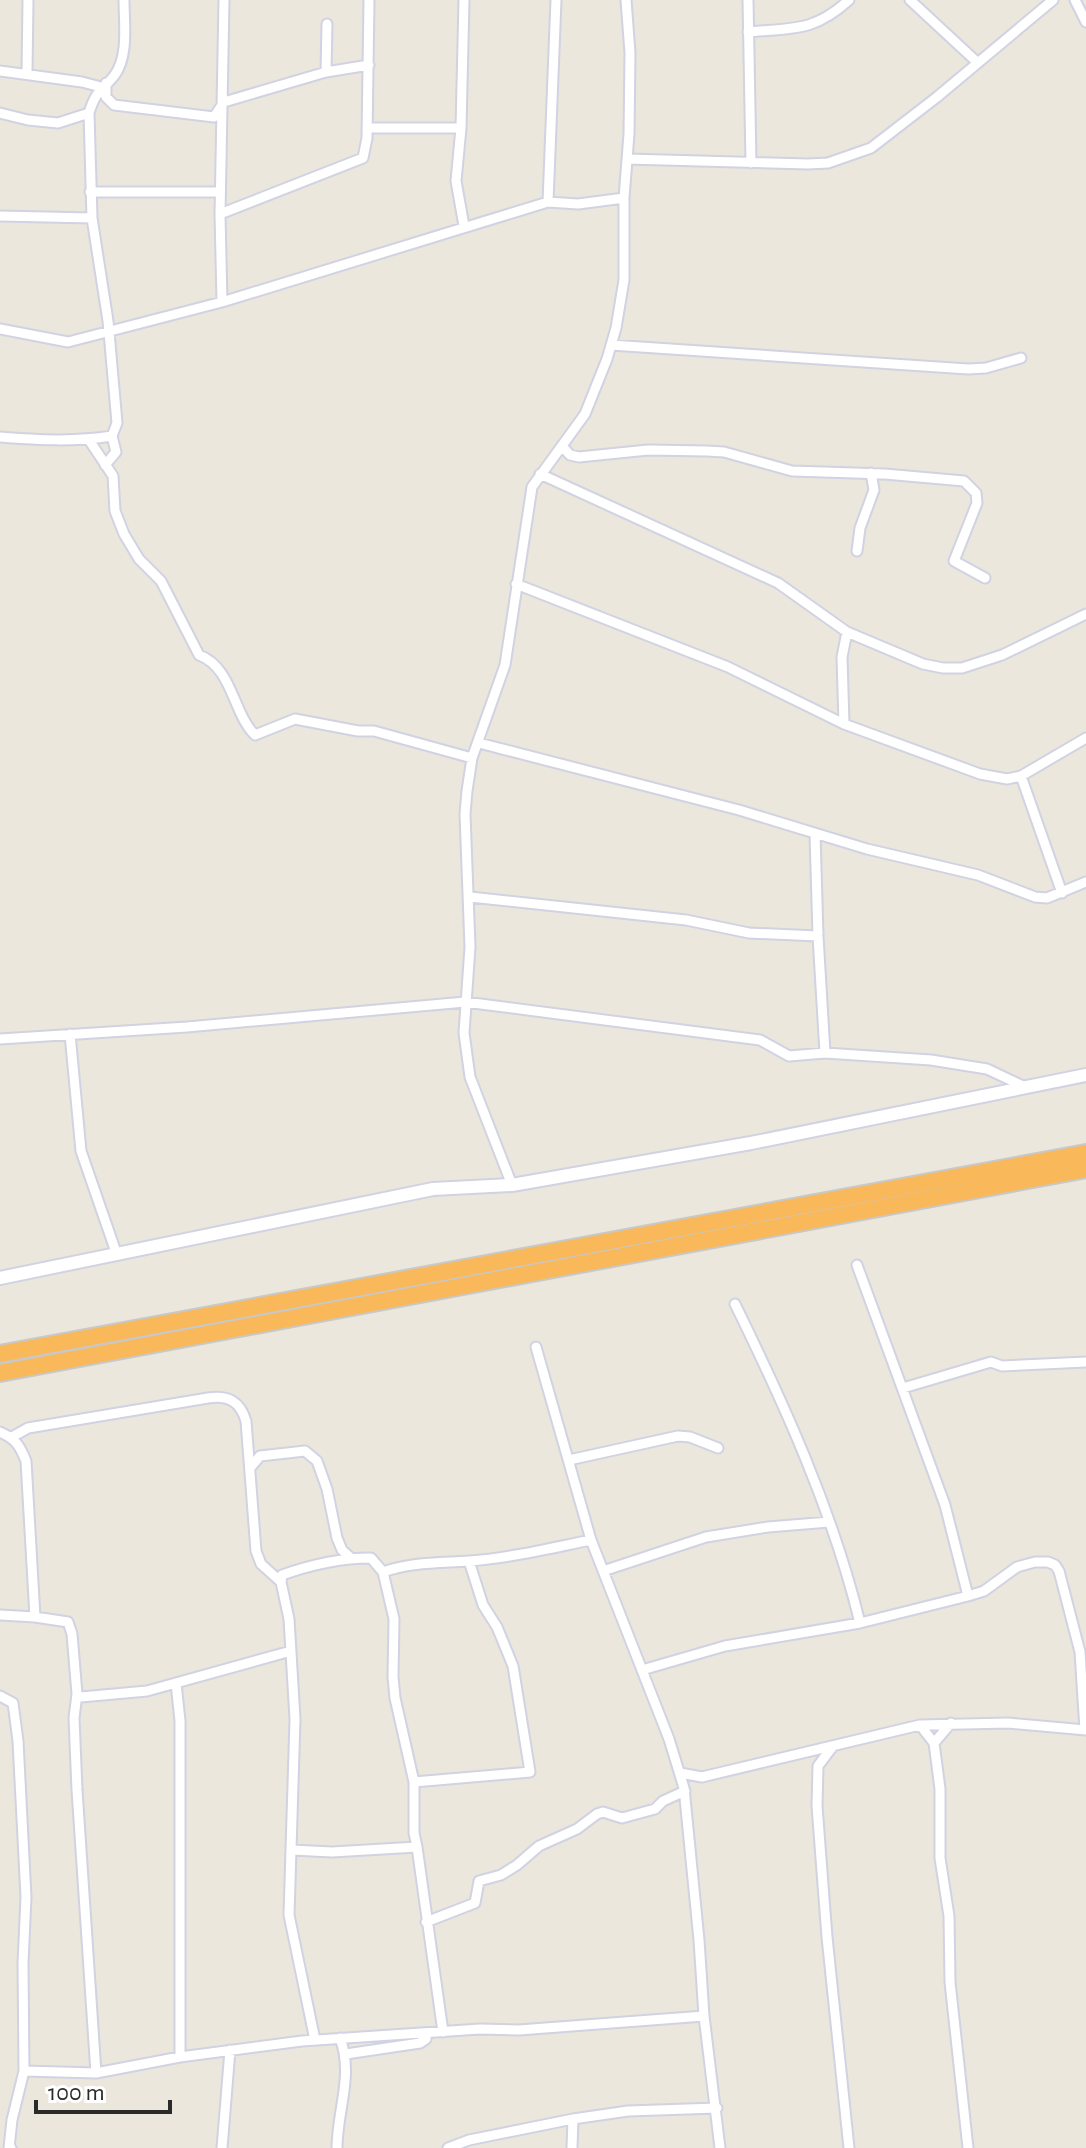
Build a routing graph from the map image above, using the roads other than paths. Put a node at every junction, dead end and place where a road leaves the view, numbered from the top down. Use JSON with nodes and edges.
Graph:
{"nodes":[{"id":1,"x":28,"y":0,"type":"edge"},
{"id":2,"x":124,"y":0,"type":"edge"},
{"id":3,"x":224,"y":0,"type":"edge"},
{"id":4,"x":369,"y":0,"type":"edge"},
{"id":5,"x":464,"y":0,"type":"edge"},
{"id":6,"x":556,"y":0,"type":"edge"},
{"id":7,"x":626,"y":0,"type":"edge"},
{"id":8,"x":748,"y":0,"type":"edge"},
{"id":9,"x":849,"y":0,"type":"edge"},
{"id":10,"x":910,"y":0,"type":"edge"},
{"id":11,"x":1053,"y":0,"type":"edge"},
{"id":12,"x":1075,"y":0,"type":"edge"},
{"id":13,"x":1086,"y":22,"type":"edge"},
{"id":14,"x":327,"y":24,"type":"dead end"},
{"id":15,"x":748,"y":32,"type":"junction"},
{"id":16,"x":978,"y":63,"type":"junction"},
{"id":17,"x":369,"y":65,"type":"junction"},
{"id":18,"x":0,"y":71,"type":"edge"},
{"id":19,"x":326,"y":72,"type":"junction"},
{"id":20,"x":27,"y":74,"type":"junction"},
{"id":21,"x":103,"y":85,"type":"junction"},
{"id":22,"x":224,"y":102,"type":"junction"},
{"id":23,"x":0,"y":113,"type":"edge"},
{"id":24,"x":89,"y":113,"type":"junction"},
{"id":25,"x":367,"y":128,"type":"junction"},
{"id":26,"x":461,"y":128,"type":"junction"},
{"id":27,"x":627,"y":159,"type":"junction"},
{"id":28,"x":751,"y":163,"type":"junction"},
{"id":29,"x":90,"y":192,"type":"junction"},
{"id":30,"x":220,"y":192,"type":"junction"},
{"id":31,"x":624,"y":198,"type":"junction"},
{"id":32,"x":548,"y":202,"type":"junction"},
{"id":33,"x":220,"y":214,"type":"junction"},
{"id":34,"x":0,"y":216,"type":"edge"},
{"id":35,"x":92,"y":218,"type":"junction"},
{"id":36,"x":464,"y":226,"type":"junction"},
{"id":37,"x":222,"y":302,"type":"junction"},
{"id":38,"x":0,"y":329,"type":"edge"},
{"id":39,"x":109,"y":332,"type":"junction"},
{"id":40,"x":611,"y":345,"type":"junction"},
{"id":41,"x":1021,"y":358,"type":"dead end"},
{"id":42,"x":112,"y":436,"type":"junction"},
{"id":43,"x":0,"y":437,"type":"edge"},
{"id":44,"x":89,"y":440,"type":"junction"},
{"id":45,"x":562,"y":446,"type":"junction"},
{"id":46,"x":105,"y":465,"type":"junction"},
{"id":47,"x":871,"y":473,"type":"junction"},
{"id":48,"x":540,"y":474,"type":"junction"},
{"id":49,"x":857,"y":551,"type":"dead end"},
{"id":50,"x":985,"y":578,"type":"dead end"},
{"id":51,"x":516,"y":584,"type":"junction"},
{"id":52,"x":1086,"y":614,"type":"edge"},
{"id":53,"x":847,"y":632,"type":"junction"},
{"id":54,"x":844,"y":724,"type":"junction"},
{"id":55,"x":1086,"y":738,"type":"edge"},
{"id":56,"x":479,"y":743,"type":"junction"},
{"id":57,"x":472,"y":758,"type":"junction"},
{"id":58,"x":1021,"y":776,"type":"junction"},
{"id":59,"x":815,"y":834,"type":"junction"},
{"id":60,"x":1086,"y":882,"type":"edge"},
{"id":61,"x":1062,"y":893,"type":"junction"},
{"id":62,"x":470,"y":897,"type":"junction"},
{"id":63,"x":818,"y":936,"type":"junction"},
{"id":64,"x":465,"y":1002,"type":"junction"},
{"id":65,"x":70,"y":1034,"type":"junction"},
{"id":66,"x":0,"y":1039,"type":"edge"},
{"id":67,"x":825,"y":1053,"type":"junction"},
{"id":68,"x":1086,"y":1075,"type":"edge"},
{"id":69,"x":1023,"y":1086,"type":"junction"},
{"id":70,"x":1086,"y":1153,"type":"edge"},
{"id":71,"x":1086,"y":1169,"type":"edge"},
{"id":72,"x":512,"y":1185,"type":"junction"},
{"id":73,"x":117,"y":1255,"type":"junction"},
{"id":74,"x":857,"y":1265,"type":"dead end"},
{"id":75,"x":0,"y":1278,"type":"edge"},
{"id":76,"x":735,"y":1304,"type":"dead end"},
{"id":77,"x":536,"y":1347,"type":"dead end"},
{"id":78,"x":0,"y":1354,"type":"edge"},
{"id":79,"x":1086,"y":1362,"type":"edge"},
{"id":80,"x":0,"y":1373,"type":"edge"},
{"id":81,"x":903,"y":1388,"type":"junction"},
{"id":82,"x":0,"y":1432,"type":"edge"},
{"id":83,"x":12,"y":1437,"type":"junction"},
{"id":84,"x":718,"y":1448,"type":"dead end"},
{"id":85,"x":569,"y":1460,"type":"junction"},
{"id":86,"x":250,"y":1468,"type":"junction"},
{"id":87,"x":829,"y":1522,"type":"junction"},
{"id":88,"x":591,"y":1540,"type":"junction"},
{"id":89,"x":351,"y":1558,"type":"junction"},
{"id":90,"x":469,"y":1561,"type":"junction"},
{"id":91,"x":603,"y":1571,"type":"junction"},
{"id":92,"x":383,"y":1572,"type":"junction"},
{"id":93,"x":281,"y":1582,"type":"junction"},
{"id":94,"x":968,"y":1596,"type":"junction"},
{"id":95,"x":0,"y":1615,"type":"edge"},
{"id":96,"x":35,"y":1617,"type":"junction"},
{"id":97,"x":860,"y":1623,"type":"junction"},
{"id":98,"x":291,"y":1651,"type":"junction"},
{"id":99,"x":642,"y":1670,"type":"junction"},
{"id":100,"x":176,"y":1683,"type":"junction"},
{"id":101,"x":77,"y":1694,"type":"junction"},
{"id":102,"x":0,"y":1696,"type":"edge"},
{"id":103,"x":951,"y":1723,"type":"junction"},
{"id":104,"x":920,"y":1725,"type":"junction"},
{"id":105,"x":1086,"y":1730,"type":"edge"},
{"id":106,"x":934,"y":1743,"type":"junction"},
{"id":107,"x":835,"y":1744,"type":"junction"},
{"id":108,"x":809,"y":1750,"type":"junction"},
{"id":109,"x":818,"y":1766,"type":"junction"},
{"id":110,"x":680,"y":1773,"type":"junction"},
{"id":111,"x":702,"y":1777,"type":"junction"},
{"id":112,"x":414,"y":1782,"type":"junction"},
{"id":113,"x":686,"y":1795,"type":"junction"},
{"id":114,"x":417,"y":1847,"type":"junction"},
{"id":115,"x":292,"y":1850,"type":"junction"},
{"id":116,"x":426,"y":1922,"type":"junction"},
{"id":117,"x":704,"y":2016,"type":"junction"},
{"id":118,"x":443,"y":2032,"type":"junction"},
{"id":119,"x":427,"y":2033,"type":"junction"},
{"id":120,"x":340,"y":2038,"type":"junction"},
{"id":121,"x":315,"y":2040,"type":"junction"},
{"id":122,"x":230,"y":2050,"type":"junction"},
{"id":123,"x":346,"y":2054,"type":"junction"},
{"id":124,"x":180,"y":2057,"type":"junction"},
{"id":125,"x":24,"y":2071,"type":"junction"},
{"id":126,"x":96,"y":2073,"type":"junction"},
{"id":127,"x":717,"y":2108,"type":"junction"},
{"id":128,"x":573,"y":2119,"type":"junction"},
{"id":129,"x":11,"y":2148,"type":"edge"},
{"id":130,"x":222,"y":2148,"type":"edge"},
{"id":131,"x":337,"y":2148,"type":"edge"},
{"id":132,"x":448,"y":2148,"type":"edge"},
{"id":133,"x":572,"y":2148,"type":"edge"},
{"id":134,"x":720,"y":2148,"type":"edge"},
{"id":135,"x":849,"y":2148,"type":"edge"},
{"id":136,"x":968,"y":2148,"type":"edge"}],
"edges":[{"from":1,"to":20,"type":"street"},
{"from":2,"to":21,"type":"street"},
{"from":3,"to":22,"type":"street"},
{"from":4,"to":17,"type":"street"},
{"from":5,"to":26,"type":"street"},
{"from":6,"to":32,"type":"street"},
{"from":7,"to":27,"type":"street"},
{"from":8,"to":15,"type":"street"},
{"from":9,"to":15,"type":"street"},
{"from":10,"to":16,"type":"street"},
{"from":11,"to":16,"type":"street"},
{"from":12,"to":13,"type":"street"},
{"from":14,"to":19,"type":"street"},
{"from":15,"to":28,"type":"street"},
{"from":16,"to":28,"type":"street"},
{"from":17,"to":19,"type":"street"},
{"from":17,"to":25,"type":"street"},
{"from":18,"to":20,"type":"street"},
{"from":19,"to":22,"type":"street"},
{"from":20,"to":21,"type":"street"},
{"from":21,"to":22,"type":"street"},
{"from":21,"to":24,"type":"street"},
{"from":22,"to":30,"type":"street"},
{"from":23,"to":24,"type":"street"},
{"from":24,"to":29,"type":"street"},
{"from":25,"to":26,"type":"street"},
{"from":25,"to":33,"type":"street"},
{"from":26,"to":36,"type":"street"},
{"from":27,"to":28,"type":"street"},
{"from":27,"to":31,"type":"street"},
{"from":29,"to":30,"type":"street"},
{"from":29,"to":35,"type":"street"},
{"from":30,"to":33,"type":"street"},
{"from":31,"to":32,"type":"street"},
{"from":31,"to":40,"type":"street"},
{"from":32,"to":36,"type":"street"},
{"from":33,"to":37,"type":"street"},
{"from":34,"to":35,"type":"street"},
{"from":35,"to":39,"type":"street"},
{"from":36,"to":37,"type":"street"},
{"from":37,"to":39,"type":"street"},
{"from":38,"to":39,"type":"street"},
{"from":39,"to":42,"type":"street"},
{"from":40,"to":41,"type":"street"},
{"from":40,"to":45,"type":"street"},
{"from":42,"to":44,"type":"street"},
{"from":42,"to":46,"type":"street"},
{"from":43,"to":44,"type":"street"},
{"from":44,"to":46,"type":"street"},
{"from":45,"to":47,"type":"street"},
{"from":45,"to":48,"type":"street"},
{"from":46,"to":57,"type":"street"},
{"from":47,"to":49,"type":"street"},
{"from":47,"to":50,"type":"street"},
{"from":48,"to":51,"type":"street"},
{"from":48,"to":53,"type":"street"},
{"from":51,"to":54,"type":"street"},
{"from":51,"to":56,"type":"street"},
{"from":52,"to":53,"type":"street"},
{"from":53,"to":54,"type":"street"},
{"from":54,"to":58,"type":"street"},
{"from":55,"to":58,"type":"street"},
{"from":56,"to":57,"type":"street"},
{"from":56,"to":59,"type":"street"},
{"from":57,"to":62,"type":"street"},
{"from":58,"to":61,"type":"street"},
{"from":59,"to":61,"type":"street"},
{"from":59,"to":63,"type":"street"},
{"from":60,"to":61,"type":"street"},
{"from":62,"to":63,"type":"street"},
{"from":62,"to":64,"type":"street"},
{"from":63,"to":67,"type":"street"},
{"from":64,"to":65,"type":"street"},
{"from":64,"to":67,"type":"street"},
{"from":64,"to":72,"type":"street"},
{"from":65,"to":66,"type":"street"},
{"from":65,"to":73,"type":"street"},
{"from":67,"to":69,"type":"street"},
{"from":68,"to":69,"type":"street"},
{"from":69,"to":72,"type":"street"},
{"from":70,"to":78,"type":"highway"},
{"from":71,"to":80,"type":"highway"},
{"from":72,"to":73,"type":"street"},
{"from":73,"to":75,"type":"street"},
{"from":74,"to":81,"type":"street"},
{"from":76,"to":87,"type":"street"},
{"from":77,"to":85,"type":"street"},
{"from":79,"to":81,"type":"street"},
{"from":81,"to":94,"type":"street"},
{"from":82,"to":83,"type":"street"},
{"from":83,"to":86,"type":"street"},
{"from":83,"to":96,"type":"street"},
{"from":84,"to":85,"type":"street"},
{"from":85,"to":88,"type":"street"},
{"from":86,"to":89,"type":"street"},
{"from":86,"to":93,"type":"street"},
{"from":87,"to":91,"type":"street"},
{"from":87,"to":97,"type":"street"},
{"from":88,"to":90,"type":"street"},
{"from":88,"to":91,"type":"street"},
{"from":89,"to":92,"type":"street"},
{"from":89,"to":93,"type":"street"},
{"from":90,"to":92,"type":"street"},
{"from":90,"to":112,"type":"street"},
{"from":91,"to":99,"type":"street"},
{"from":92,"to":112,"type":"street"},
{"from":93,"to":98,"type":"street"},
{"from":94,"to":97,"type":"street"},
{"from":94,"to":105,"type":"street"},
{"from":95,"to":96,"type":"street"},
{"from":96,"to":101,"type":"street"},
{"from":97,"to":99,"type":"street"},
{"from":98,"to":100,"type":"street"},
{"from":98,"to":115,"type":"street"},
{"from":99,"to":110,"type":"street"},
{"from":100,"to":101,"type":"street"},
{"from":100,"to":124,"type":"street"},
{"from":101,"to":126,"type":"street"},
{"from":102,"to":125,"type":"street"},
{"from":103,"to":104,"type":"street"},
{"from":103,"to":105,"type":"street"},
{"from":103,"to":106,"type":"street"},
{"from":104,"to":106,"type":"street"},
{"from":104,"to":107,"type":"street"},
{"from":106,"to":136,"type":"street"},
{"from":107,"to":108,"type":"street"},
{"from":107,"to":109,"type":"street"},
{"from":108,"to":109,"type":"street"},
{"from":108,"to":111,"type":"street"},
{"from":109,"to":135,"type":"street"},
{"from":110,"to":111,"type":"street"},
{"from":110,"to":113,"type":"street"},
{"from":111,"to":113,"type":"street"},
{"from":112,"to":114,"type":"street"},
{"from":113,"to":116,"type":"street"},
{"from":113,"to":117,"type":"street"},
{"from":114,"to":115,"type":"street"},
{"from":114,"to":116,"type":"street"},
{"from":115,"to":121,"type":"street"},
{"from":116,"to":118,"type":"street"},
{"from":117,"to":118,"type":"street"},
{"from":117,"to":127,"type":"street"},
{"from":118,"to":119,"type":"street"},
{"from":119,"to":120,"type":"street"},
{"from":119,"to":123,"type":"street"},
{"from":120,"to":121,"type":"street"},
{"from":120,"to":123,"type":"street"},
{"from":121,"to":122,"type":"street"},
{"from":122,"to":124,"type":"street"},
{"from":122,"to":130,"type":"street"},
{"from":123,"to":131,"type":"street"},
{"from":124,"to":126,"type":"street"},
{"from":125,"to":126,"type":"street"},
{"from":125,"to":129,"type":"street"},
{"from":127,"to":128,"type":"street"},
{"from":127,"to":134,"type":"street"},
{"from":128,"to":132,"type":"street"},
{"from":128,"to":133,"type":"street"}]}
